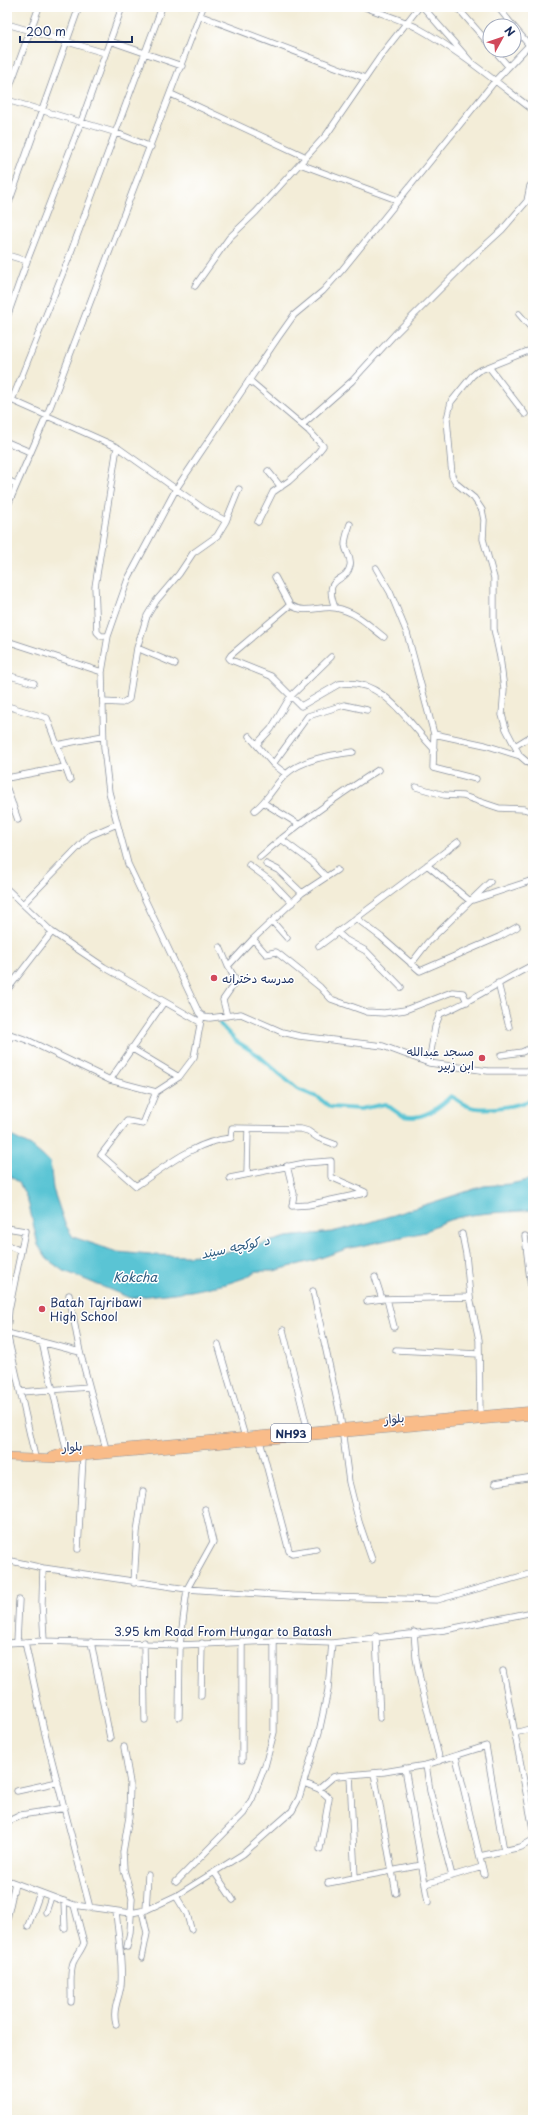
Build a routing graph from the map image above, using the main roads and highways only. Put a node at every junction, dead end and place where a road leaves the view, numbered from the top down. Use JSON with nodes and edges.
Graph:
{"nodes":[{"id":1,"x":533,"y":1410,"type":"edge"},
{"id":2,"x":533,"y":1416,"type":"edge"},
{"id":3,"x":439,"y":1421,"type":"junction"},
{"id":4,"x":343,"y":1431,"type":"junction"},
{"id":5,"x":119,"y":1451,"type":"junction"},
{"id":6,"x":7,"y":1457,"type":"edge"},
{"id":7,"x":49,"y":1457,"type":"junction"}],
"edges":[{"from":1,"to":3,"type":"main road","name":"بلوار","number":"NH93"},
{"from":2,"to":3,"type":"main road","name":"بلوار","number":"NH93"},
{"from":3,"to":4,"type":"main road","name":"بلوار","number":"NH93"},
{"from":4,"to":5,"type":"main road","name":"بلوار","number":"NH93"},
{"from":4,"to":5,"type":"main road","name":"بلوار","number":"NH93"},
{"from":5,"to":7,"type":"main road","name":"بلوار","number":"NH93"},
{"from":5,"to":7,"type":"main road","name":"بلوار","number":"NH93"},
{"from":6,"to":7,"type":"main road","number":"NH93"}]}
